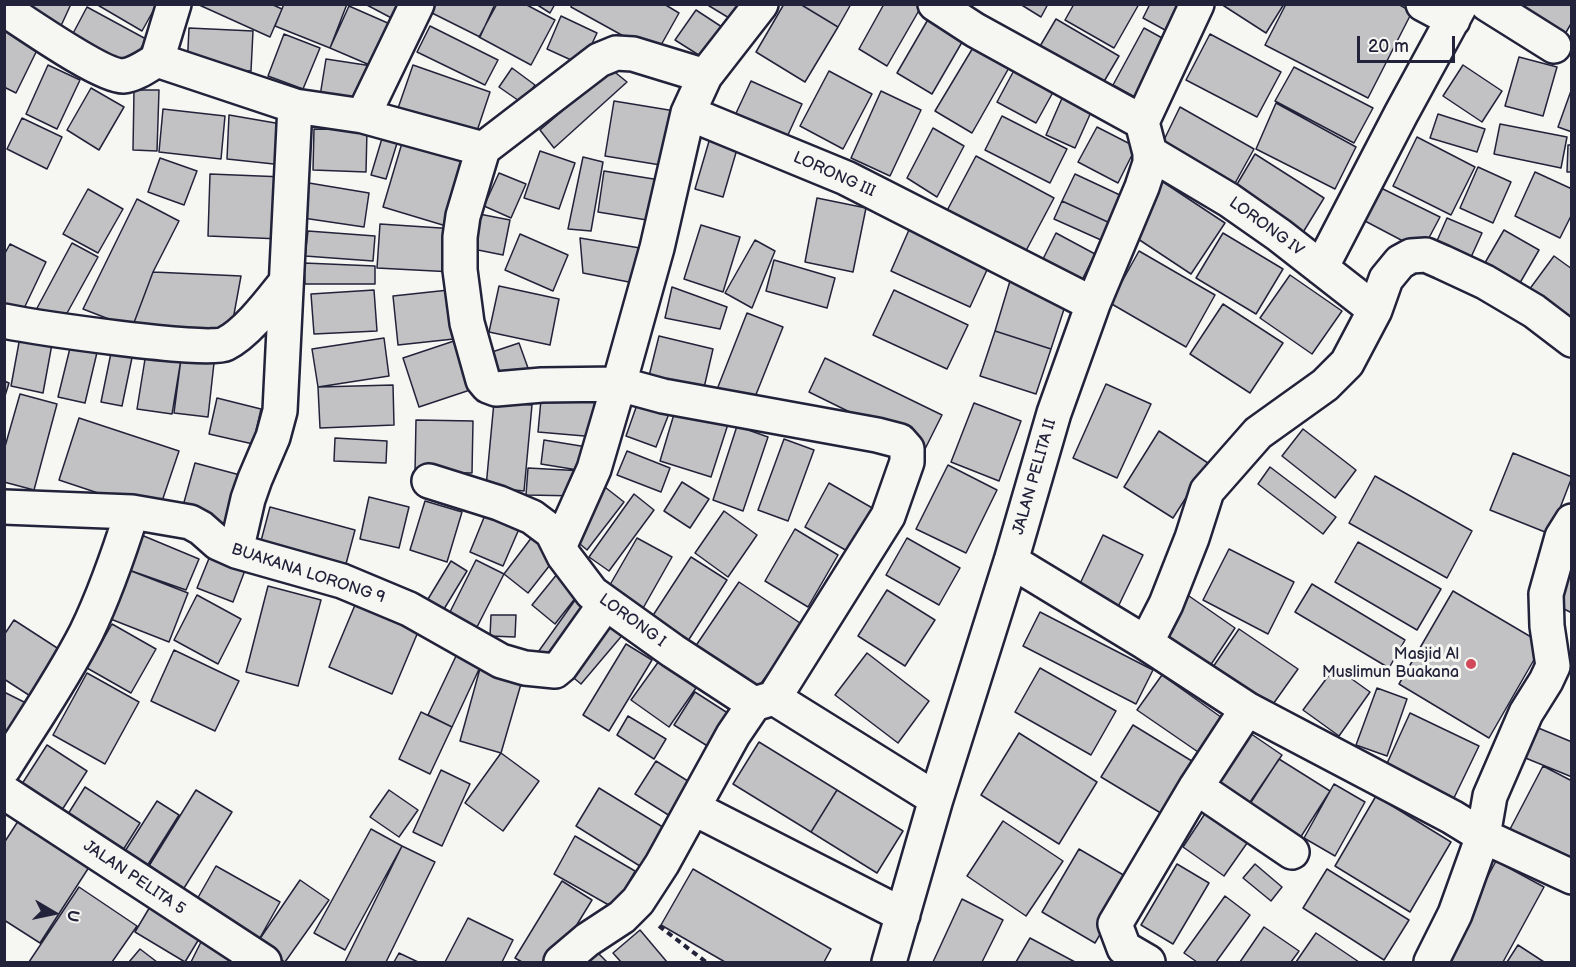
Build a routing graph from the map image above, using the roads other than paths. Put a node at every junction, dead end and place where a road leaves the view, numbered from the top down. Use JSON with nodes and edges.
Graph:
{"nodes":[{"id":1,"x":174,"y":4,"type":"edge"},
{"id":2,"x":417,"y":4,"type":"edge"},
{"id":3,"x":761,"y":4,"type":"edge"},
{"id":4,"x":935,"y":4,"type":"edge"},
{"id":5,"x":1197,"y":4,"type":"edge"},
{"id":6,"x":1423,"y":4,"type":"edge"},
{"id":7,"x":1487,"y":4,"type":"edge"},
{"id":8,"x":4,"y":9,"type":"edge"},
{"id":9,"x":1457,"y":12,"type":"edge"},
{"id":10,"x":1554,"y":46,"type":"dead end"},
{"id":11,"x":157,"y":60,"type":"junction"},
{"id":12,"x":705,"y":76,"type":"junction"},
{"id":13,"x":295,"y":106,"type":"junction"},
{"id":14,"x":688,"y":113,"type":"junction"},
{"id":15,"x":363,"y":116,"type":"junction"},
{"id":16,"x":1142,"y":122,"type":"junction"},
{"id":17,"x":483,"y":149,"type":"junction"},
{"id":18,"x":1150,"y":153,"type":"junction"},
{"id":19,"x":1321,"y":268,"type":"junction"},
{"id":20,"x":286,"y":282,"type":"junction"},
{"id":21,"x":1093,"y":304,"type":"junction"},
{"id":22,"x":1375,"y":310,"type":"junction"},
{"id":23,"x":4,"y":321,"type":"edge"},
{"id":24,"x":1572,"y":340,"type":"edge"},
{"id":25,"x":619,"y":384,"type":"junction"},
{"id":26,"x":429,"y":481,"type":"dead end"},
{"id":27,"x":4,"y":507,"type":"edge"},
{"id":28,"x":132,"y":512,"type":"junction"},
{"id":29,"x":1572,"y":521,"type":"edge"},
{"id":30,"x":560,"y":544,"type":"junction"},
{"id":31,"x":236,"y":551,"type":"junction"},
{"id":32,"x":1011,"y":561,"type":"junction"},
{"id":33,"x":605,"y":604,"type":"junction"},
{"id":34,"x":1146,"y":643,"type":"junction"},
{"id":35,"x":1562,"y":652,"type":"edge"},
{"id":36,"x":764,"y":701,"type":"junction"},
{"id":37,"x":1247,"y":709,"type":"junction"},
{"id":38,"x":4,"y":768,"type":"edge"},
{"id":39,"x":1197,"y":787,"type":"junction"},
{"id":40,"x":4,"y":792,"type":"edge"},
{"id":41,"x":936,"y":799,"type":"junction"},
{"id":42,"x":707,"y":815,"type":"dead end"},
{"id":43,"x":1483,"y":836,"type":"junction"},
{"id":44,"x":1292,"y":852,"type":"dead end"},
{"id":45,"x":1572,"y":877,"type":"edge"},
{"id":46,"x":903,"y":915,"type":"junction"},
{"id":47,"x":264,"y":963,"type":"edge"},
{"id":48,"x":561,"y":963,"type":"edge"},
{"id":49,"x":889,"y":963,"type":"edge"},
{"id":50,"x":1148,"y":963,"type":"edge"},
{"id":51,"x":1431,"y":963,"type":"edge"}],
"edges":[{"from":1,"to":11,"type":"street"},
{"from":2,"to":15,"type":"street"},
{"from":3,"to":12,"type":"street"},
{"from":4,"to":16,"type":"street"},
{"from":5,"to":16,"type":"street"},
{"from":6,"to":9,"type":"street"},
{"from":7,"to":10,"type":"street"},
{"from":8,"to":11,"type":"street"},
{"from":9,"to":19,"type":"street"},
{"from":11,"to":13,"type":"street"},
{"from":12,"to":14,"type":"street"},
{"from":12,"to":17,"type":"street"},
{"from":13,"to":15,"type":"street"},
{"from":13,"to":20,"type":"street"},
{"from":14,"to":21,"type":"street","name":"LORONG III"},
{"from":14,"to":25,"type":"street"},
{"from":15,"to":17,"type":"street"},
{"from":16,"to":18,"type":"street","name":"JALAN PELITA II"},
{"from":17,"to":25,"type":"street"},
{"from":18,"to":19,"type":"street","name":"LORONG IV"},
{"from":18,"to":21,"type":"street","name":"JALAN PELITA II"},
{"from":19,"to":22,"type":"street","name":"LORONG IV"},
{"from":20,"to":23,"type":"street"},
{"from":20,"to":31,"type":"street"},
{"from":21,"to":32,"type":"street","name":"JALAN PELITA II"},
{"from":22,"to":24,"type":"street"},
{"from":22,"to":34,"type":"street"},
{"from":25,"to":30,"type":"street"},
{"from":25,"to":36,"type":"street"},
{"from":26,"to":30,"type":"street","name":"LORONG I"},
{"from":27,"to":28,"type":"street","name":"BUAKANA LORONG 9"},
{"from":28,"to":31,"type":"street","name":"BUAKANA LORONG 9"},
{"from":28,"to":38,"type":"street"},
{"from":29,"to":35,"type":"street"},
{"from":30,"to":33,"type":"street","name":"LORONG I"},
{"from":31,"to":33,"type":"street","name":"BUAKANA LORONG 9"},
{"from":32,"to":34,"type":"street"},
{"from":32,"to":41,"type":"street","name":"JALAN PELITA II"},
{"from":33,"to":36,"type":"street","name":"LORONG I"},
{"from":34,"to":37,"type":"street"},
{"from":35,"to":43,"type":"street"},
{"from":36,"to":41,"type":"street","name":"LORONG I"},
{"from":36,"to":48,"type":"street"},
{"from":37,"to":39,"type":"street"},
{"from":37,"to":43,"type":"street"},
{"from":39,"to":44,"type":"street"},
{"from":39,"to":50,"type":"street"},
{"from":40,"to":47,"type":"street","name":"JALAN PELITA 5"},
{"from":41,"to":46,"type":"street","name":"JALAN PELITA II"},
{"from":42,"to":46,"type":"street"},
{"from":43,"to":45,"type":"street"},
{"from":43,"to":51,"type":"street"},
{"from":46,"to":49,"type":"street","name":"JALAN PELITA II"}]}
